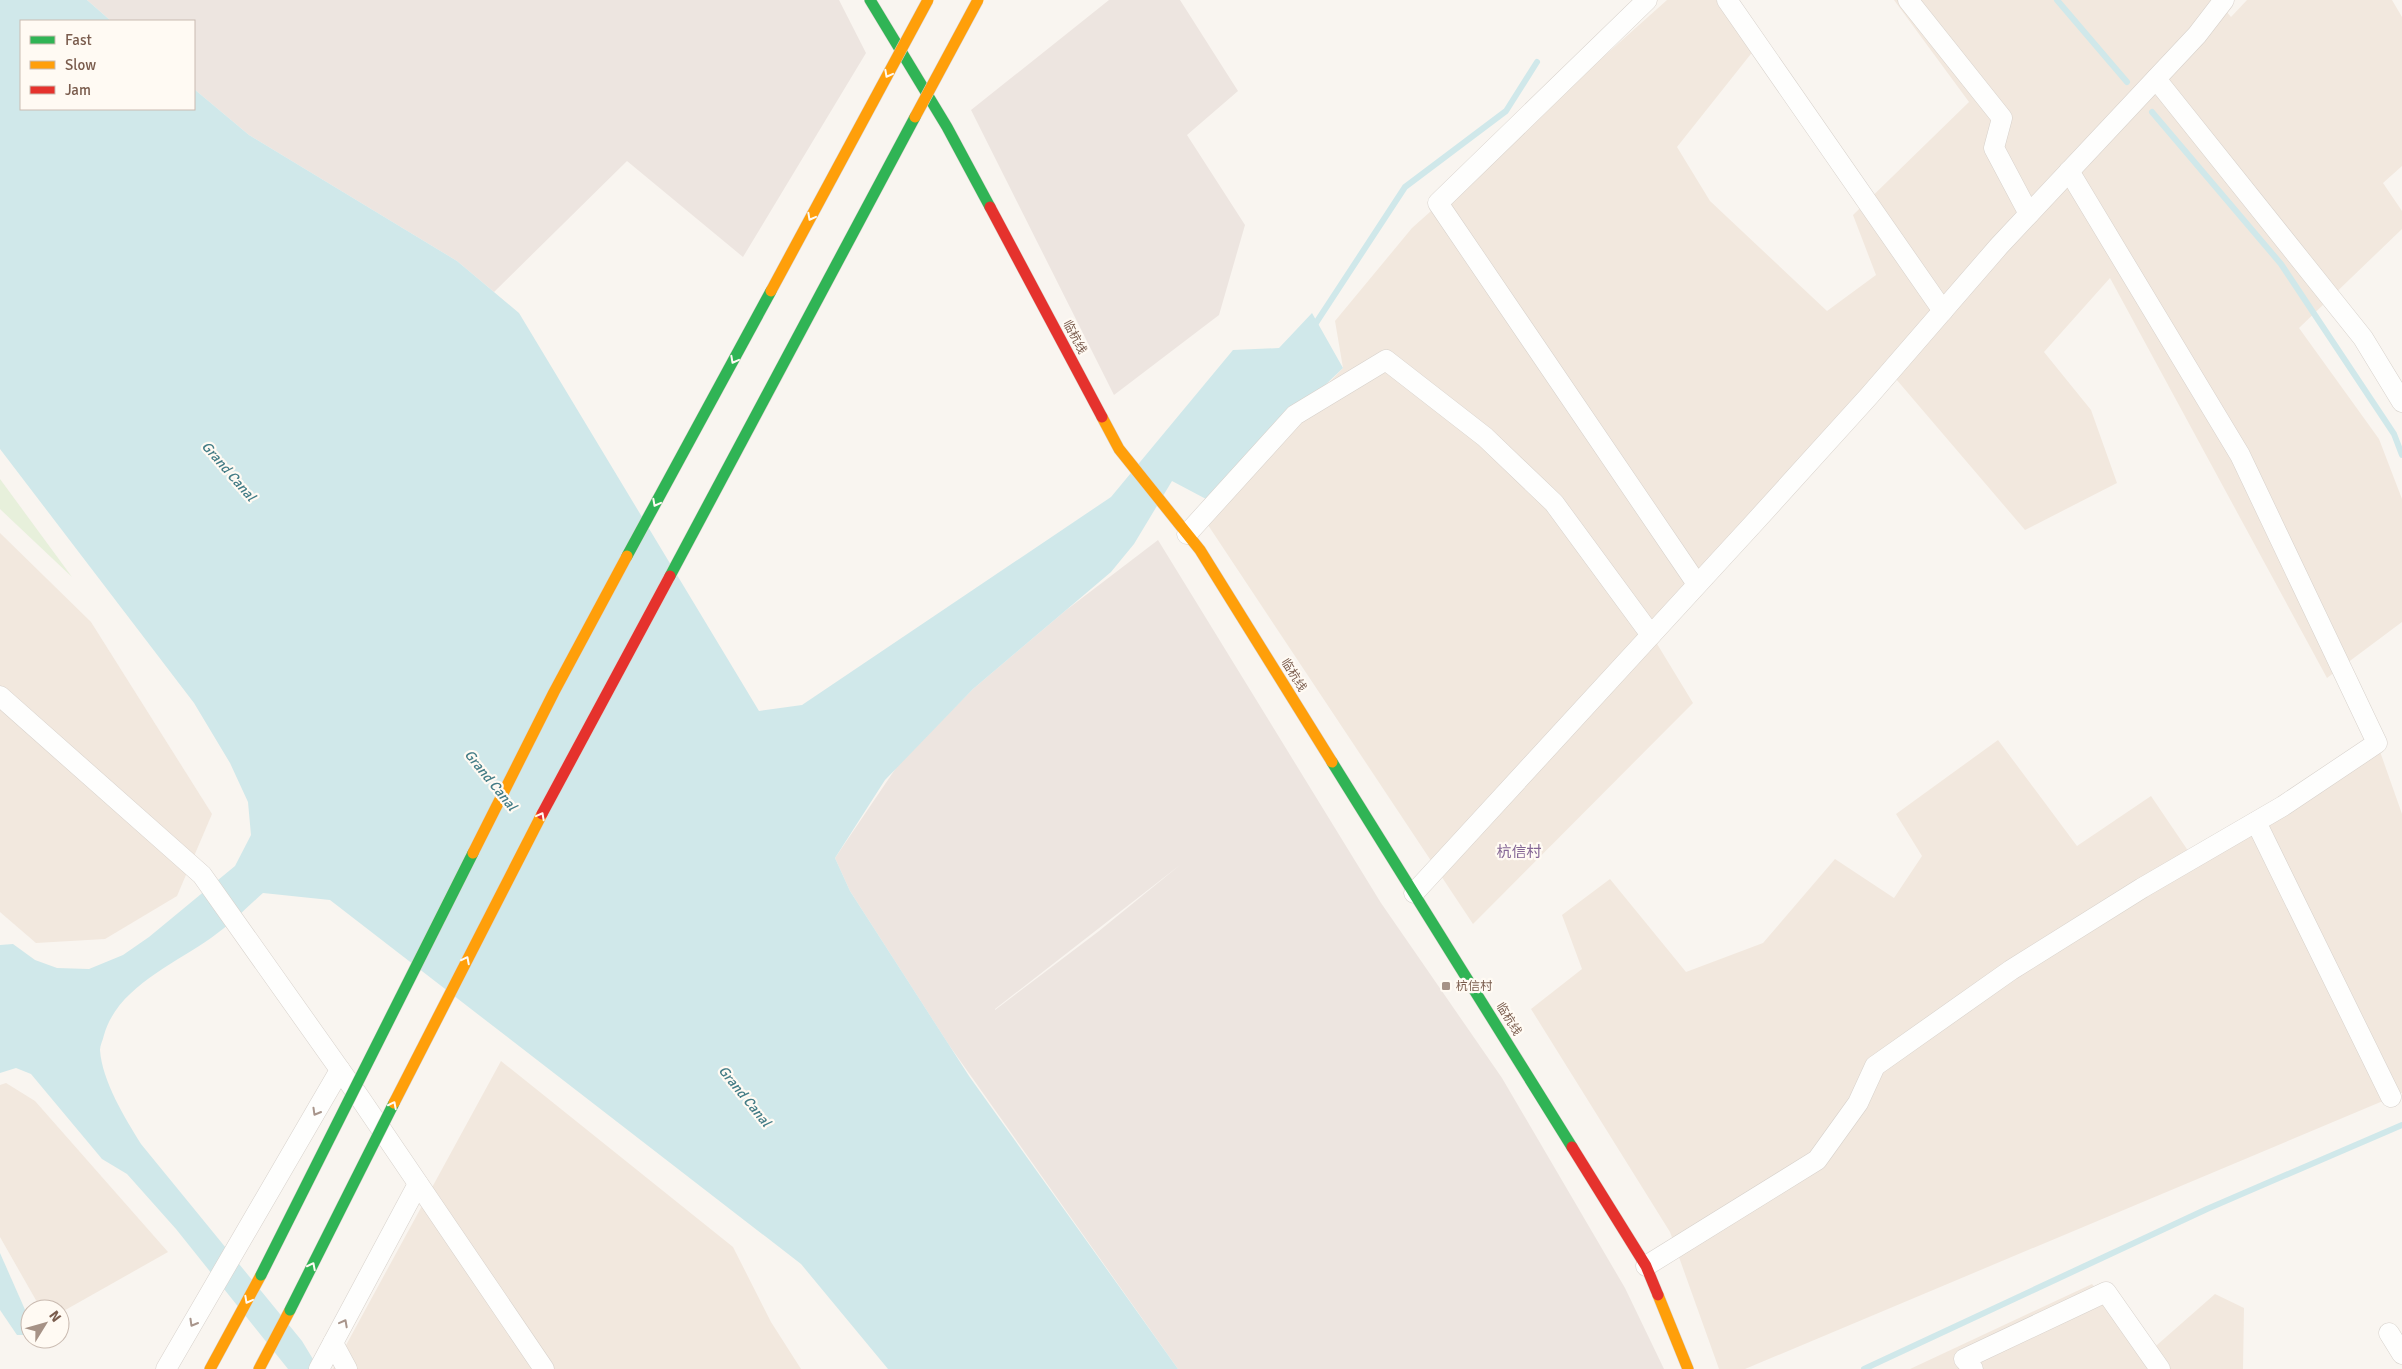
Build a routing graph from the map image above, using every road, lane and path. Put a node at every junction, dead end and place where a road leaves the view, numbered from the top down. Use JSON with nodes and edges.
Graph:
{"nodes":[{"id":1,"x":870,"y":0,"type":"edge"},
{"id":2,"x":928,"y":0,"type":"edge"},
{"id":3,"x":978,"y":0,"type":"edge"},
{"id":4,"x":1646,"y":0,"type":"edge"},
{"id":5,"x":1726,"y":0,"type":"edge"},
{"id":6,"x":1908,"y":0,"type":"edge"},
{"id":7,"x":2224,"y":0,"type":"edge"},
{"id":8,"x":2156,"y":79,"type":"junction"},
{"id":9,"x":2069,"y":171,"type":"junction"},
{"id":10,"x":2029,"y":214,"type":"junction"},
{"id":11,"x":1943,"y":310,"type":"junction"},
{"id":12,"x":2402,"y":402,"type":"edge"},
{"id":13,"x":1187,"y":534,"type":"junction"},
{"id":14,"x":1697,"y":584,"type":"junction"},
{"id":15,"x":1651,"y":635,"type":"junction"},
{"id":16,"x":0,"y":696,"type":"edge"},
{"id":17,"x":2256,"y":822,"type":"junction"},
{"id":18,"x":1414,"y":893,"type":"junction"},
{"id":19,"x":340,"y":1070,"type":"junction"},
{"id":20,"x":2391,"y":1097,"type":"dead end"},
{"id":21,"x":418,"y":1184,"type":"junction"},
{"id":22,"x":1646,"y":1266,"type":"junction"},
{"id":23,"x":2389,"y":1333,"type":"dead end"},
{"id":24,"x":334,"y":1343,"type":"junction"},
{"id":25,"x":2402,"y":1354,"type":"edge"},
{"id":26,"x":320,"y":1367,"type":"edge"},
{"id":27,"x":166,"y":1369,"type":"edge"},
{"id":28,"x":210,"y":1369,"type":"edge"},
{"id":29,"x":259,"y":1369,"type":"edge"},
{"id":30,"x":347,"y":1369,"type":"edge"},
{"id":31,"x":544,"y":1369,"type":"edge"},
{"id":32,"x":1688,"y":1369,"type":"edge"},
{"id":33,"x":1973,"y":1369,"type":"edge"},
{"id":34,"x":2160,"y":1369,"type":"edge"}],
"edges":[{"from":1,"to":13,"type":"main road","name":"临杭线"},
{"from":2,"to":28,"type":"main road","one_way":true,"bridge":true},
{"from":29,"to":3,"type":"main road","one_way":true,"bridge":true},
{"from":4,"to":14,"type":"street"},
{"from":5,"to":11,"type":"street"},
{"from":6,"to":10,"type":"street"},
{"from":7,"to":8,"type":"street"},
{"from":8,"to":9,"type":"street"},
{"from":8,"to":12,"type":"street"},
{"from":9,"to":10,"type":"street"},
{"from":9,"to":17,"type":"street"},
{"from":10,"to":11,"type":"street"},
{"from":11,"to":14,"type":"street"},
{"from":13,"to":15,"type":"street"},
{"from":13,"to":18,"type":"main road","name":"临杭线"},
{"from":14,"to":15,"type":"street"},
{"from":15,"to":18,"type":"street"},
{"from":16,"to":19,"type":"street"},
{"from":17,"to":20,"type":"street"},
{"from":17,"to":22,"type":"street"},
{"from":18,"to":22,"type":"main road","name":"临杭线"},
{"from":19,"to":21,"type":"street"},
{"from":19,"to":27,"type":"street","one_way":true},
{"from":24,"to":21,"type":"street","one_way":true},
{"from":21,"to":31,"type":"street"},
{"from":22,"to":32,"type":"main road","name":"临杭线"},
{"from":23,"to":25,"type":"street"},
{"from":24,"to":26,"type":"street"},
{"from":24,"to":30,"type":"street"},
{"from":33,"to":34,"type":"street"}]}
